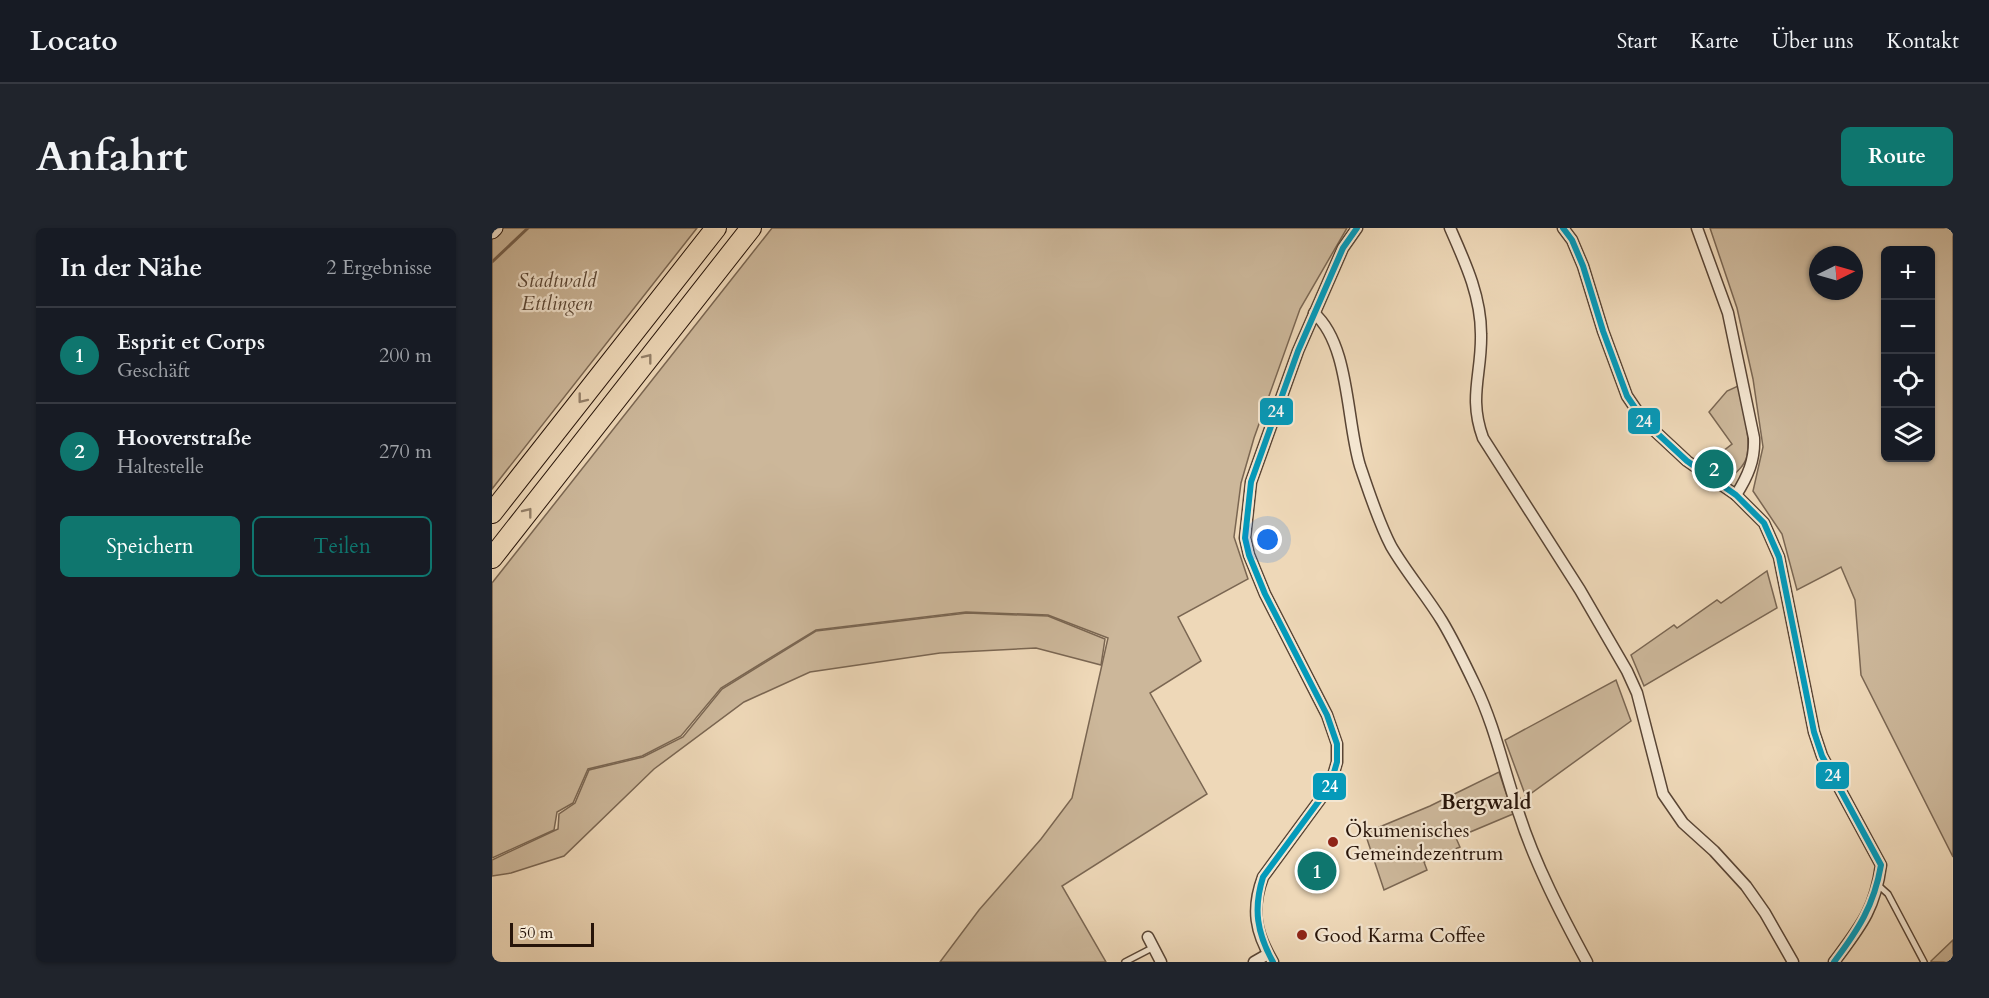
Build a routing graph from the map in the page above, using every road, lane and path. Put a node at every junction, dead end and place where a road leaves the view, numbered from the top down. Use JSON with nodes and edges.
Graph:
{"nodes":[{"id":1,"x":717,"y":228,"type":"edge"},
{"id":2,"x":751,"y":228,"type":"edge"},
{"id":3,"x":1357,"y":228,"type":"edge"},
{"id":4,"x":1450,"y":228,"type":"edge"},
{"id":5,"x":1563,"y":228,"type":"edge"},
{"id":6,"x":1697,"y":228,"type":"edge"},
{"id":7,"x":1314,"y":313,"type":"junction"},
{"id":8,"x":1736,"y":495,"type":"junction"},
{"id":9,"x":492,"y":513,"type":"edge"},
{"id":10,"x":492,"y":558,"type":"edge"},
{"id":11,"x":1878,"y":885,"type":"junction"},
{"id":12,"x":1151,"y":942,"type":"joint"},
{"id":13,"x":1271,"y":958,"type":"edge"},
{"id":14,"x":1125,"y":962,"type":"edge"},
{"id":15,"x":1161,"y":962,"type":"edge"},
{"id":16,"x":1254,"y":962,"type":"edge"},
{"id":17,"x":1587,"y":962,"type":"edge"},
{"id":18,"x":1794,"y":962,"type":"edge"},
{"id":19,"x":1834,"y":962,"type":"edge"},
{"id":20,"x":1924,"y":962,"type":"edge"}],
"edges":[{"from":1,"to":9,"type":"highway","one_way":true},
{"from":10,"to":2,"type":"highway","one_way":true},
{"from":3,"to":7,"type":"street"},
{"from":4,"to":18,"type":"street"},
{"from":5,"to":8,"type":"street"},
{"from":6,"to":8,"type":"street"},
{"from":7,"to":13,"type":"street"},
{"from":7,"to":17,"type":"street"},
{"from":8,"to":11,"type":"street"},
{"from":11,"to":19,"type":"street"},
{"from":11,"to":20,"type":"lane"},
{"from":12,"to":14,"type":"lane"},
{"from":12,"to":15,"type":"street"},
{"from":13,"to":16,"type":"street"}]}
